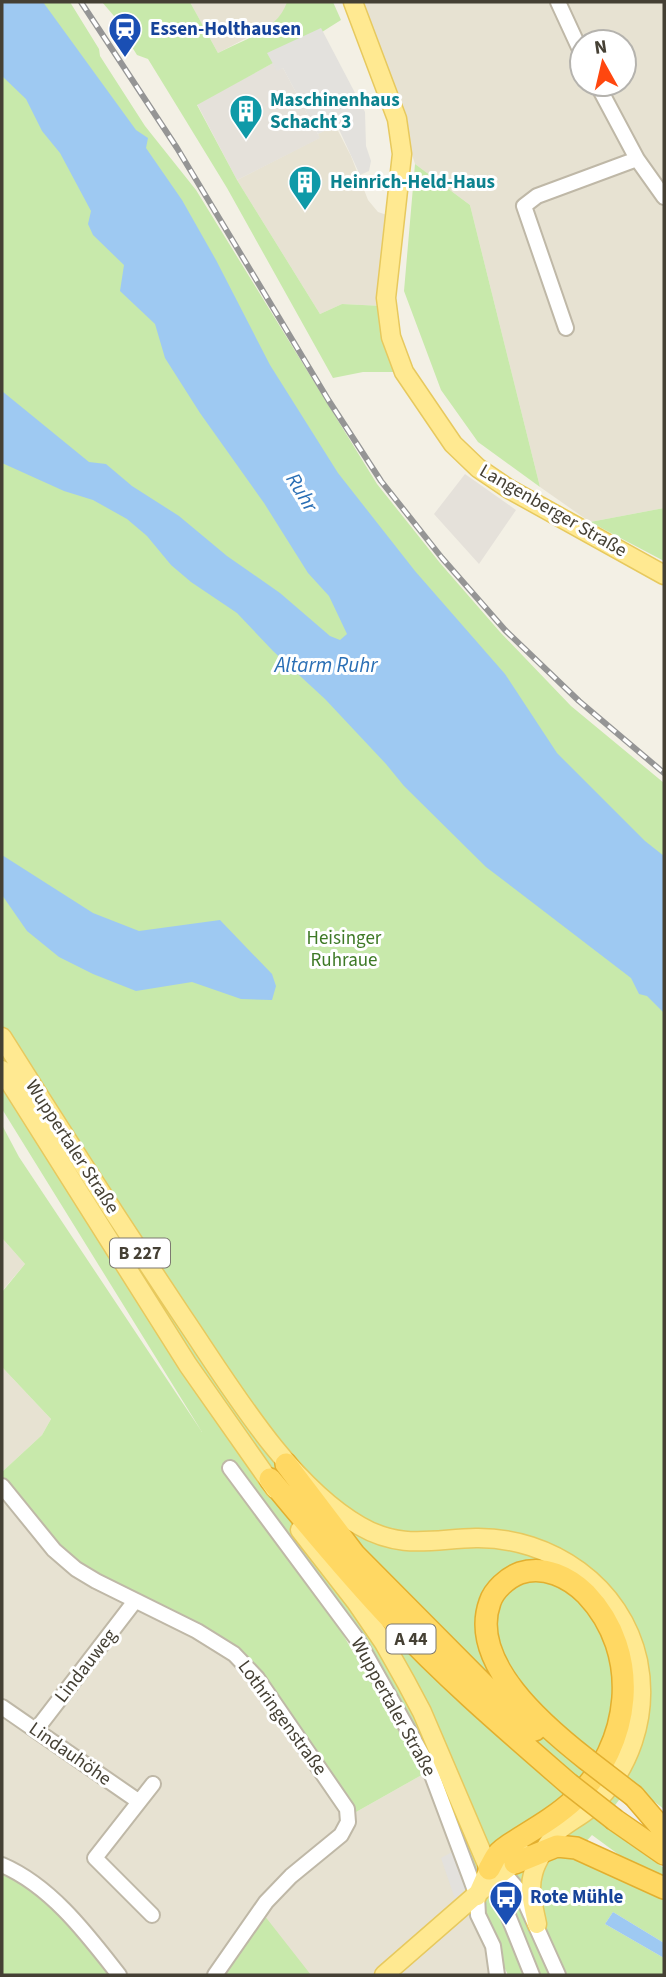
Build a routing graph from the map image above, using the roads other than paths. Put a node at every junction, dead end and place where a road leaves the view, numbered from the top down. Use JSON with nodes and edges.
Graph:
{"nodes":[{"id":1,"x":353,"y":2,"type":"edge"},
{"id":2,"x":558,"y":2,"type":"edge"},
{"id":3,"x":570,"y":28,"type":"edge"},
{"id":4,"x":604,"y":98,"type":"edge"},
{"id":5,"x":637,"y":159,"type":"junction"},
{"id":6,"x":664,"y":197,"type":"edge"},
{"id":7,"x":566,"y":328,"type":"dead end"},
{"id":8,"x":664,"y":575,"type":"edge"},
{"id":9,"x":2,"y":1037,"type":"edge"},
{"id":10,"x":2,"y":1070,"type":"edge"},
{"id":11,"x":286,"y":1464,"type":"junction"},
{"id":12,"x":230,"y":1468,"type":"dead end"},
{"id":13,"x":270,"y":1479,"type":"junction"},
{"id":14,"x":2,"y":1486,"type":"edge"},
{"id":15,"x":135,"y":1601,"type":"junction"},
{"id":16,"x":2,"y":1707,"type":"edge"},
{"id":17,"x":36,"y":1730,"type":"junction"},
{"id":18,"x":579,"y":1771,"type":"junction"},
{"id":19,"x":153,"y":1784,"type":"dead end"},
{"id":20,"x":138,"y":1801,"type":"junction"},
{"id":21,"x":625,"y":1807,"type":"junction"},
{"id":22,"x":664,"y":1831,"type":"edge"},
{"id":23,"x":551,"y":1842,"type":"junction"},
{"id":24,"x":664,"y":1854,"type":"edge"},
{"id":25,"x":2,"y":1865,"type":"edge"},
{"id":26,"x":500,"y":1871,"type":"junction"},
{"id":27,"x":664,"y":1888,"type":"edge"},
{"id":28,"x":477,"y":1896,"type":"junction"},
{"id":29,"x":152,"y":1915,"type":"dead end"},
{"id":30,"x":537,"y":1924,"type":"junction"},
{"id":31,"x":493,"y":1946,"type":"junction"},
{"id":32,"x":119,"y":1975,"type":"edge"},
{"id":33,"x":215,"y":1975,"type":"edge"},
{"id":34,"x":384,"y":1975,"type":"edge"},
{"id":35,"x":498,"y":1975,"type":"edge"},
{"id":36,"x":509,"y":1975,"type":"edge"},
{"id":37,"x":532,"y":1975,"type":"edge"},
{"id":38,"x":558,"y":1975,"type":"edge"}],
"edges":[{"from":1,"to":8,"type":"main road","name":"Langenberger Straße"},
{"from":2,"to":3,"type":"street"},
{"from":4,"to":5,"type":"street"},
{"from":5,"to":6,"type":"street"},
{"from":5,"to":7,"type":"street"},
{"from":9,"to":11,"type":"main road","name":"Wuppertaler Straße","number":"B 227"},
{"from":10,"to":13,"type":"main road","name":"Wuppertaler Straße","number":"B 227"},
{"from":11,"to":18,"type":"highway","number":"A 44"},
{"from":11,"to":23,"type":"main road","name":"Wuppertaler Straße"},
{"from":12,"to":28,"type":"street","name":"Wuppertaler Straße"},
{"from":13,"to":18,"type":"highway","number":"A 44"},
{"from":13,"to":26,"type":"main road","name":"Wuppertaler Straße"},
{"from":14,"to":15,"type":"street","name":"Lothringenstraße"},
{"from":15,"to":17,"type":"street","name":"Lindauweg"},
{"from":15,"to":33,"type":"street","name":"Lothringenstraße"},
{"from":16,"to":17,"type":"street","name":"Lindauhöhe"},
{"from":17,"to":20,"type":"street","name":"Lindauhöhe"},
{"from":18,"to":21,"type":"highway","number":"A 44","bridge":true},
{"from":18,"to":21,"type":"highway","bridge":true},
{"from":18,"to":26,"type":"highway"},
{"from":19,"to":20,"type":"street"},
{"from":20,"to":29,"type":"street"},
{"from":21,"to":22,"type":"highway","number":"A 44"},
{"from":21,"to":24,"type":"highway","number":"A 44"},
{"from":23,"to":26,"type":"highway"},
{"from":23,"to":27,"type":"highway"},
{"from":23,"to":30,"type":"main road"},
{"from":25,"to":32,"type":"street"},
{"from":26,"to":28,"type":"main road"},
{"from":26,"to":30,"type":"street"},
{"from":26,"to":37,"type":"street"},
{"from":28,"to":31,"type":"street","name":"Wuppertaler Straße"},
{"from":28,"to":34,"type":"main road"},
{"from":30,"to":38,"type":"street"},
{"from":31,"to":35,"type":"street","name":"Wuppertaler Straße"},
{"from":31,"to":36,"type":"street"}]}
